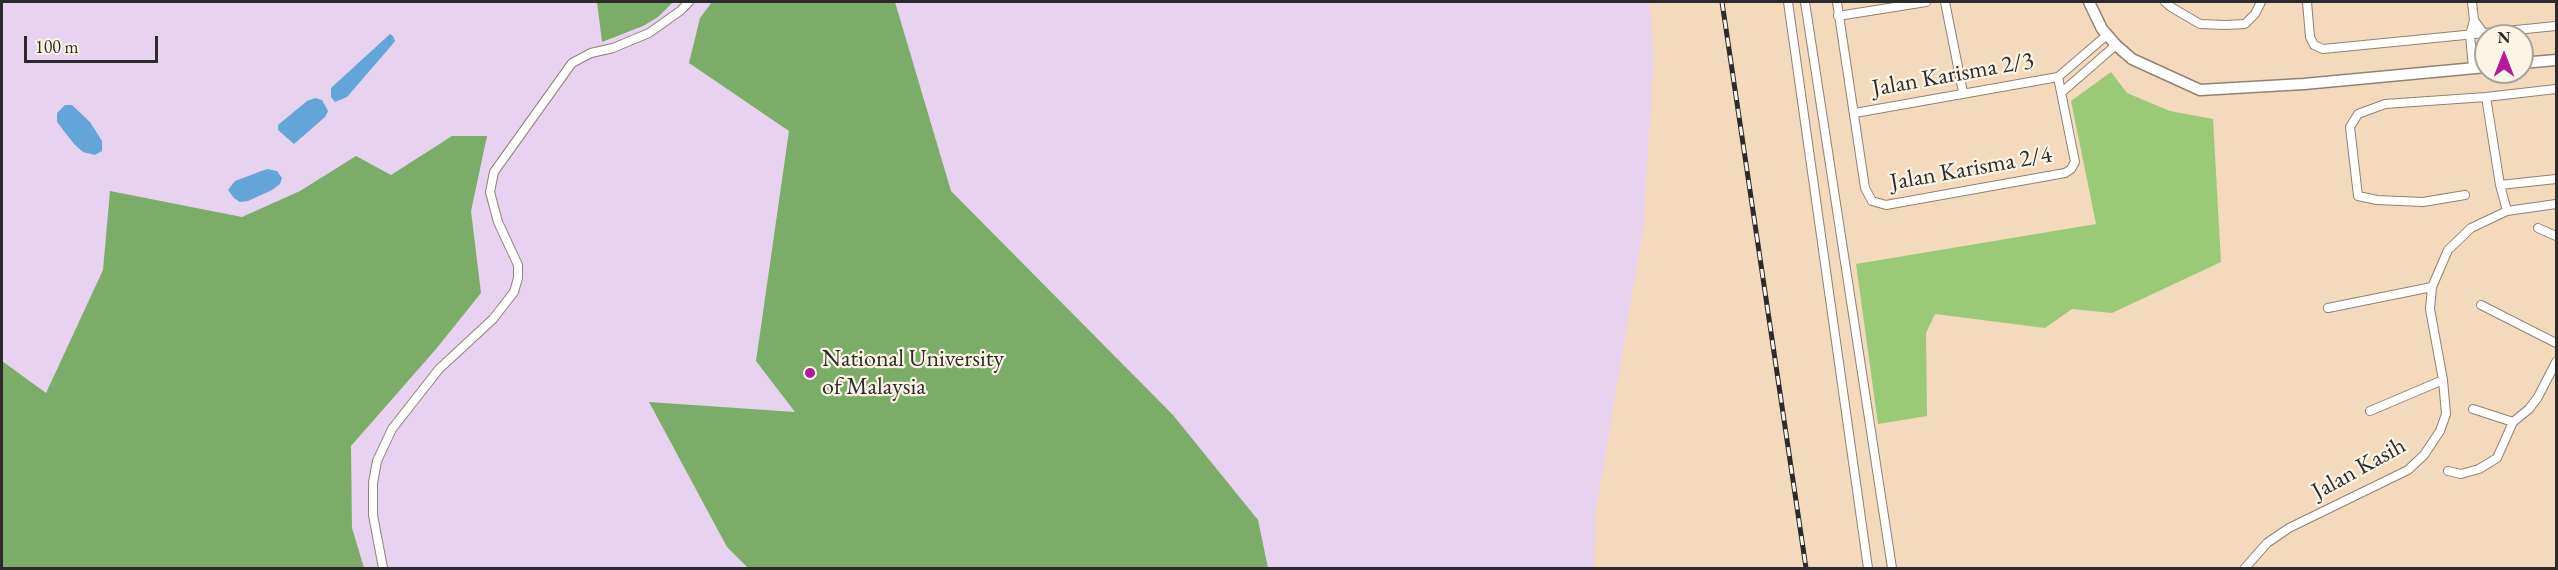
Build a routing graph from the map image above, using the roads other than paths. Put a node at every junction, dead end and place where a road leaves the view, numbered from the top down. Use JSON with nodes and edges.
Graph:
{"nodes":[{"id":1,"x":689,"y":2,"type":"edge"},
{"id":2,"x":1788,"y":2,"type":"edge"},
{"id":3,"x":1805,"y":2,"type":"edge"},
{"id":4,"x":1837,"y":2,"type":"edge"},
{"id":5,"x":1926,"y":2,"type":"edge"},
{"id":6,"x":1945,"y":2,"type":"edge"},
{"id":7,"x":2089,"y":2,"type":"edge"},
{"id":8,"x":2165,"y":2,"type":"edge"},
{"id":9,"x":2261,"y":2,"type":"edge"},
{"id":10,"x":2307,"y":2,"type":"edge"},
{"id":11,"x":2472,"y":2,"type":"edge"},
{"id":12,"x":1838,"y":16,"type":"junction"},
{"id":13,"x":2474,"y":20,"type":"junction"},
{"id":14,"x":2477,"y":24,"type":"edge"},
{"id":15,"x":2556,"y":26,"type":"edge"},
{"id":16,"x":2534,"y":28,"type":"edge"},
{"id":17,"x":2107,"y":35,"type":"junction"},
{"id":18,"x":2470,"y":35,"type":"junction"},
{"id":19,"x":2474,"y":35,"type":"edge"},
{"id":20,"x":2116,"y":45,"type":"junction"},
{"id":21,"x":2556,"y":60,"type":"edge"},
{"id":22,"x":2534,"y":62,"type":"edge"},
{"id":23,"x":2473,"y":68,"type":"joint"},
{"id":24,"x":2058,"y":77,"type":"junction"},
{"id":25,"x":2556,"y":89,"type":"edge"},
{"id":26,"x":1963,"y":92,"type":"junction"},
{"id":27,"x":2062,"y":92,"type":"junction"},
{"id":28,"x":2486,"y":97,"type":"junction"},
{"id":29,"x":1855,"y":113,"type":"junction"},
{"id":30,"x":2556,"y":179,"type":"edge"},
{"id":31,"x":2500,"y":185,"type":"junction"},
{"id":32,"x":2465,"y":195,"type":"dead end"},
{"id":33,"x":2556,"y":204,"type":"edge"},
{"id":34,"x":2507,"y":211,"type":"junction"},
{"id":35,"x":2538,"y":228,"type":"dead end"},
{"id":36,"x":2556,"y":236,"type":"edge"},
{"id":37,"x":2432,"y":287,"type":"junction"},
{"id":38,"x":2481,"y":305,"type":"dead end"},
{"id":39,"x":2328,"y":308,"type":"dead end"},
{"id":40,"x":2556,"y":343,"type":"edge"},
{"id":41,"x":2556,"y":362,"type":"edge"},
{"id":42,"x":2444,"y":380,"type":"junction"},
{"id":43,"x":2473,"y":409,"type":"dead end"},
{"id":44,"x":2370,"y":411,"type":"dead end"},
{"id":45,"x":2513,"y":422,"type":"junction"},
{"id":46,"x":2448,"y":471,"type":"dead end"},
{"id":47,"x":383,"y":568,"type":"edge"},
{"id":48,"x":1869,"y":568,"type":"edge"},
{"id":49,"x":1892,"y":568,"type":"edge"},
{"id":50,"x":2245,"y":568,"type":"edge"}],
"edges":[{"from":1,"to":47,"type":"street"},
{"from":2,"to":48,"type":"street"},
{"from":3,"to":49,"type":"street"},
{"from":4,"to":12,"type":"street"},
{"from":5,"to":12,"type":"street"},
{"from":6,"to":26,"type":"street"},
{"from":7,"to":17,"type":"street"},
{"from":8,"to":9,"type":"street"},
{"from":10,"to":18,"type":"street"},
{"from":11,"to":13,"type":"street"},
{"from":12,"to":29,"type":"street"},
{"from":13,"to":14,"type":"street"},
{"from":13,"to":18,"type":"street"},
{"from":15,"to":16,"type":"street"},
{"from":17,"to":20,"type":"street"},
{"from":17,"to":24,"type":"street"},
{"from":18,"to":19,"type":"street"},
{"from":18,"to":23,"type":"street"},
{"from":20,"to":23,"type":"street"},
{"from":20,"to":27,"type":"street"},
{"from":21,"to":22,"type":"street"},
{"from":24,"to":26,"type":"street","name":"Jalan Karisma 2/3"},
{"from":24,"to":27,"type":"street","name":"Jalan Karisma 2/4"},
{"from":25,"to":28,"type":"street"},
{"from":26,"to":29,"type":"street","name":"Jalan Karisma 2/3"},
{"from":27,"to":29,"type":"street","name":"Jalan Karisma 2/4"},
{"from":28,"to":31,"type":"street"},
{"from":28,"to":32,"type":"street"},
{"from":30,"to":31,"type":"street"},
{"from":31,"to":34,"type":"street"},
{"from":33,"to":34,"type":"street","name":"Jalan Kasih"},
{"from":34,"to":37,"type":"street","name":"Jalan Kasih"},
{"from":35,"to":36,"type":"street"},
{"from":37,"to":39,"type":"street"},
{"from":37,"to":42,"type":"street","name":"Jalan Kasih"},
{"from":38,"to":40,"type":"street"},
{"from":41,"to":45,"type":"street"},
{"from":42,"to":44,"type":"street"},
{"from":42,"to":50,"type":"street","name":"Jalan Kasih"},
{"from":43,"to":45,"type":"street"},
{"from":45,"to":46,"type":"street"}]}
